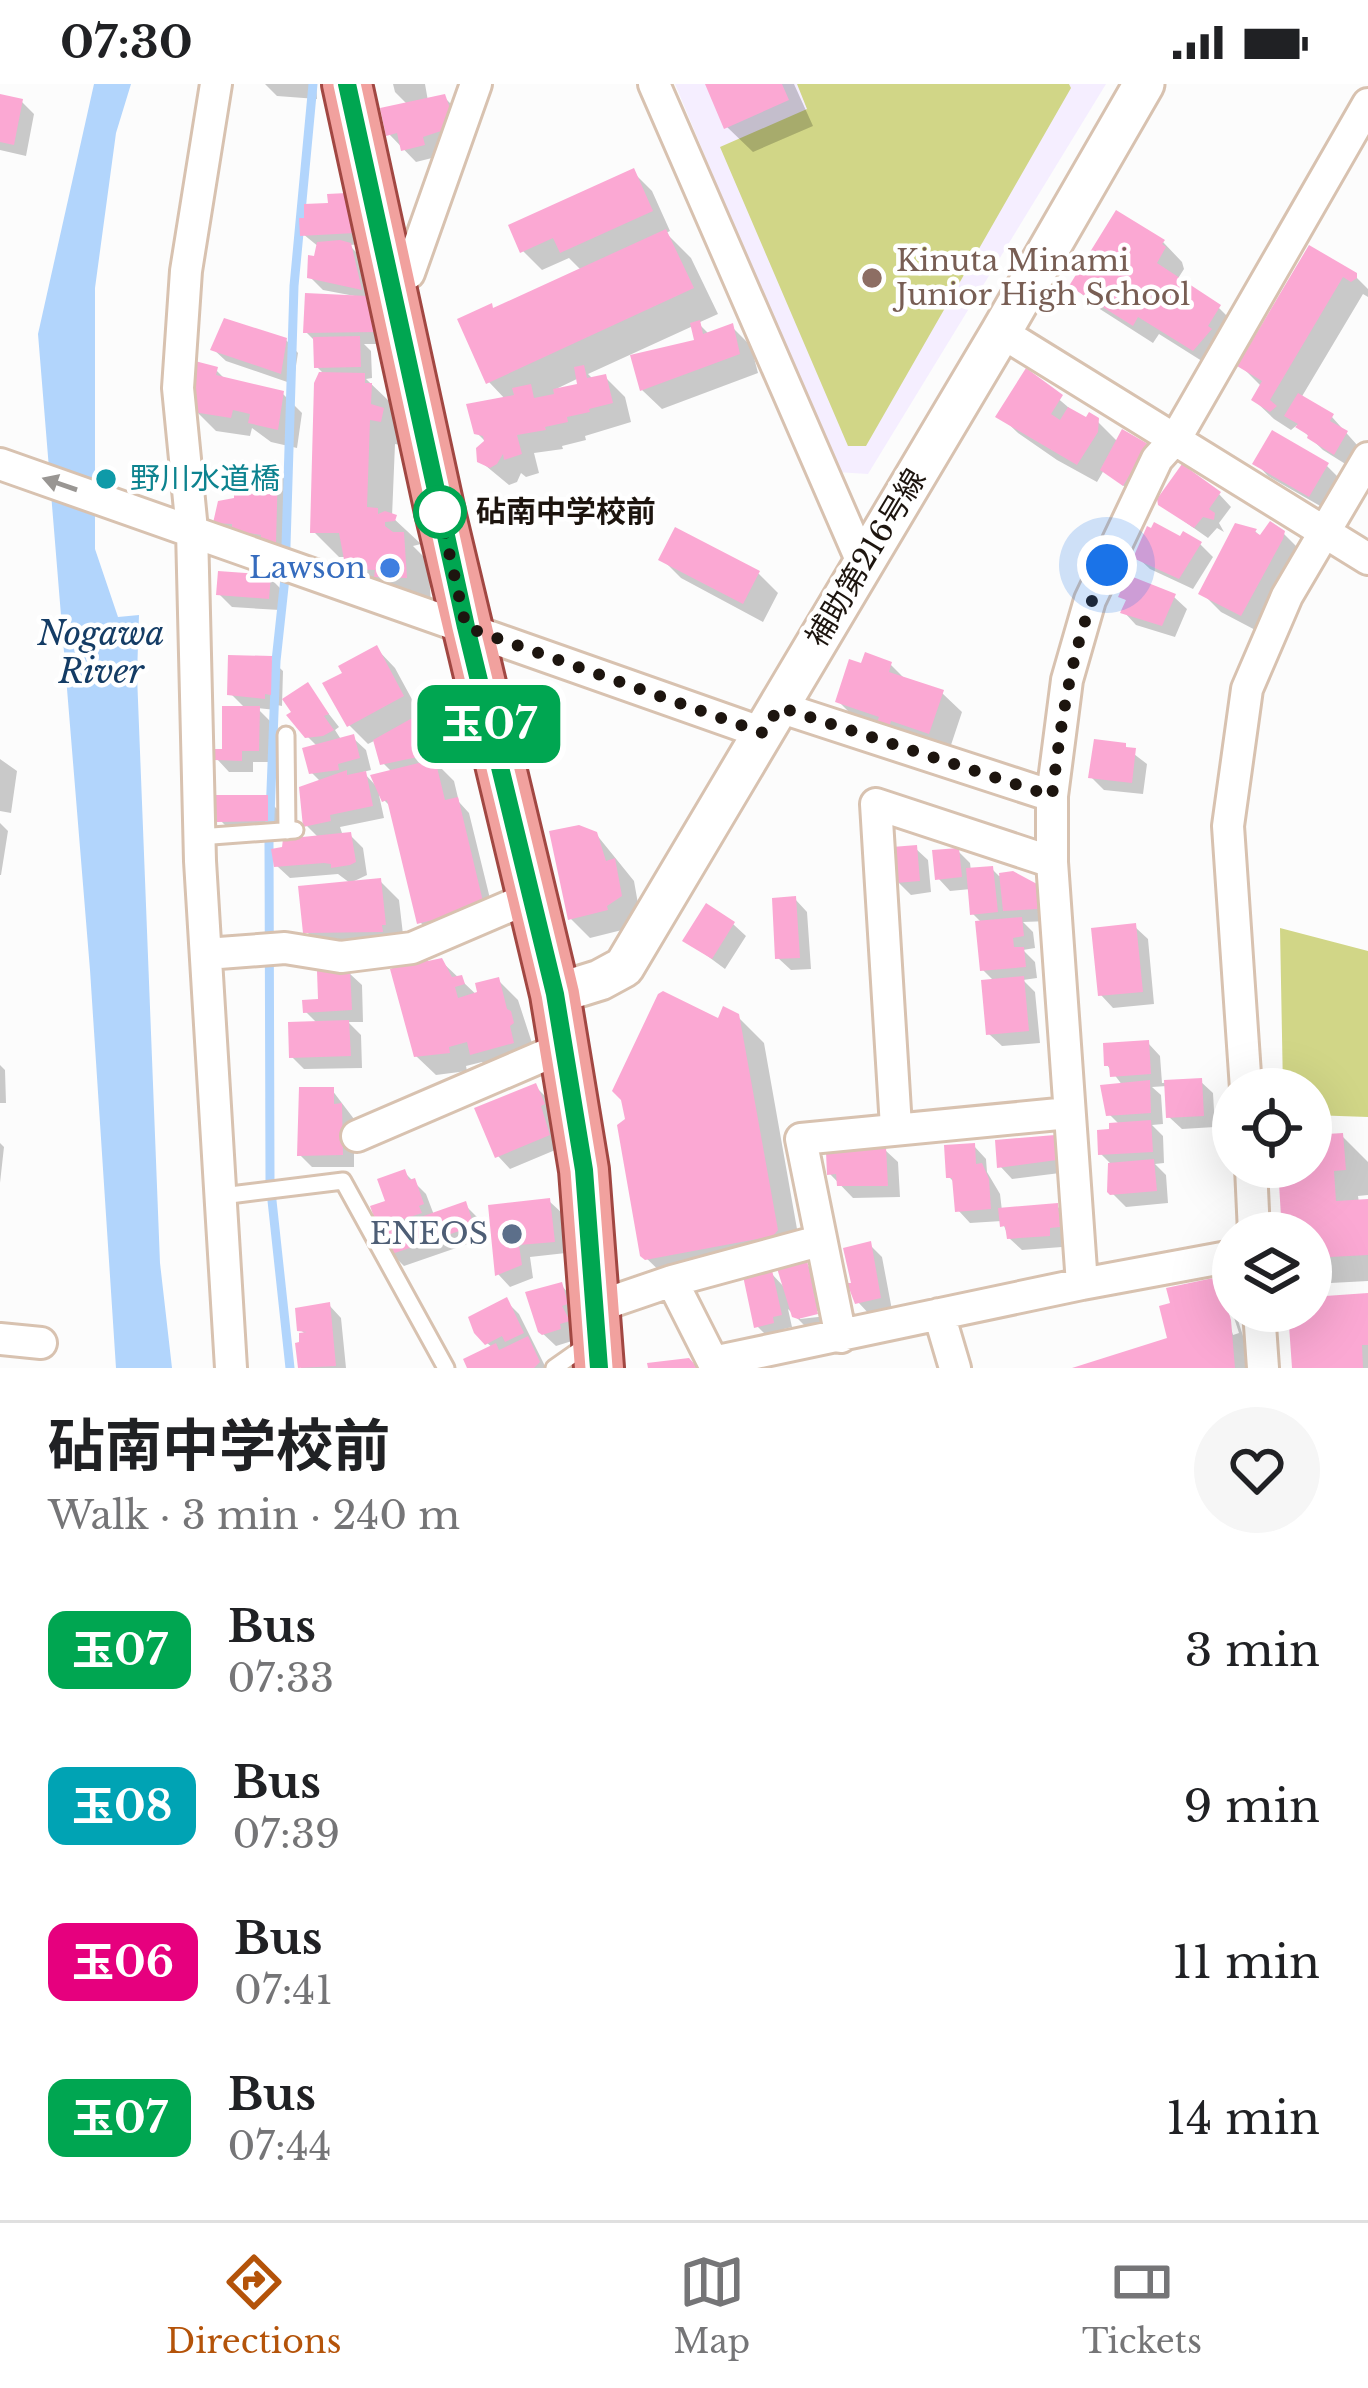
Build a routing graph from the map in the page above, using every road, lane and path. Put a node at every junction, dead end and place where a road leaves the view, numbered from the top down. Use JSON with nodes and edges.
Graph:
{"nodes":[{"id":1,"x":216,"y":84,"type":"edge"},
{"id":2,"x":347,"y":84,"type":"edge"},
{"id":3,"x":476,"y":84,"type":"edge"},
{"id":4,"x":654,"y":84,"type":"edge"},
{"id":5,"x":1144,"y":84,"type":"edge"},
{"id":6,"x":1368,"y":104,"type":"edge"},
{"id":7,"x":391,"y":278,"type":"junction"},
{"id":8,"x":1001,"y":332,"type":"junction"},
{"id":9,"x":1176,"y":438,"type":"junction"},
{"id":10,"x":1368,"y":458,"type":"edge"},
{"id":11,"x":3,"y":465,"type":"edge"},
{"id":12,"x":192,"y":530,"type":"junction"},
{"id":13,"x":1324,"y":532,"type":"junction"},
{"id":14,"x":1368,"y":559,"type":"edge"},
{"id":15,"x":862,"y":562,"type":"junction"},
{"id":16,"x":466,"y":627,"type":"junction"},
{"id":17,"x":771,"y":720,"type":"junction"},
{"id":18,"x":286,"y":736,"type":"dead end"},
{"id":19,"x":1052,"y":796,"type":"junction"},
{"id":20,"x":199,"y":837,"type":"junction"},
{"id":21,"x":1052,"y":862,"type":"junction"},
{"id":22,"x":531,"y":896,"type":"junction"},
{"id":23,"x":206,"y":954,"type":"junction"},
{"id":24,"x":555,"y":994,"type":"junction"},
{"id":25,"x":564,"y":1047,"type":"junction"},
{"id":26,"x":1245,"y":1068,"type":"edge"},
{"id":27,"x":1069,"y":1112,"type":"junction"},
{"id":28,"x":896,"y":1127,"type":"junction"},
{"id":29,"x":357,"y":1136,"type":"dead end"},
{"id":30,"x":237,"y":1194,"type":"junction"},
{"id":31,"x":819,"y":1241,"type":"junction"},
{"id":32,"x":1212,"y":1260,"type":"edge"},
{"id":33,"x":672,"y":1281,"type":"junction"},
{"id":34,"x":1082,"y":1284,"type":"junction"},
{"id":35,"x":939,"y":1314,"type":"junction"},
{"id":36,"x":1260,"y":1332,"type":"edge"},
{"id":37,"x":841,"y":1336,"type":"junction"},
{"id":38,"x":596,"y":1338,"type":"edge"},
{"id":39,"x":0,"y":1339,"type":"edge"},
{"id":40,"x":41,"y":1343,"type":"dead end"},
{"id":41,"x":715,"y":1365,"type":"edge"},
{"id":42,"x":231,"y":1368,"type":"edge"},
{"id":43,"x":446,"y":1368,"type":"edge"},
{"id":44,"x":554,"y":1368,"type":"edge"},
{"id":45,"x":955,"y":1368,"type":"edge"},
{"id":46,"x":1263,"y":1368,"type":"edge"}],
"edges":[{"from":1,"to":12,"type":"street"},
{"from":2,"to":7,"type":"main road"},
{"from":3,"to":7,"type":"street"},
{"from":4,"to":15,"type":"street"},
{"from":5,"to":8,"type":"street","name":"補助第216号線"},
{"from":6,"to":9,"type":"street"},
{"from":7,"to":16,"type":"main road"},
{"from":8,"to":9,"type":"street"},
{"from":8,"to":15,"type":"street","name":"補助第216号線"},
{"from":9,"to":13,"type":"street"},
{"from":9,"to":19,"type":"street"},
{"from":10,"to":13,"type":"street"},
{"from":12,"to":11,"type":"street","one_way":true},
{"from":12,"to":16,"type":"street"},
{"from":12,"to":20,"type":"street"},
{"from":13,"to":14,"type":"street"},
{"from":13,"to":26,"type":"street"},
{"from":15,"to":17,"type":"street","name":"補助第216号線"},
{"from":16,"to":17,"type":"street"},
{"from":16,"to":22,"type":"main road"},
{"from":17,"to":19,"type":"street"},
{"from":17,"to":24,"type":"street","name":"補助第216号線"},
{"from":18,"to":20,"type":"lane"},
{"from":19,"to":21,"type":"street"},
{"from":20,"to":23,"type":"street"},
{"from":21,"to":27,"type":"street"},
{"from":21,"to":28,"type":"street"},
{"from":22,"to":23,"type":"street"},
{"from":22,"to":24,"type":"main road"},
{"from":23,"to":30,"type":"street"},
{"from":24,"to":25,"type":"main road"},
{"from":25,"to":29,"type":"street"},
{"from":25,"to":38,"type":"main road"},
{"from":27,"to":28,"type":"street"},
{"from":27,"to":34,"type":"street"},
{"from":28,"to":31,"type":"street"},
{"from":30,"to":42,"type":"street"},
{"from":30,"to":43,"type":"lane"},
{"from":31,"to":33,"type":"street"},
{"from":31,"to":37,"type":"street"},
{"from":32,"to":34,"type":"street"},
{"from":33,"to":38,"type":"street"},
{"from":33,"to":41,"type":"street"},
{"from":34,"to":35,"type":"street"},
{"from":35,"to":37,"type":"street"},
{"from":35,"to":45,"type":"street"},
{"from":36,"to":46,"type":"street"},
{"from":37,"to":41,"type":"street"},
{"from":38,"to":44,"type":"lane"},
{"from":39,"to":40,"type":"street"}]}
